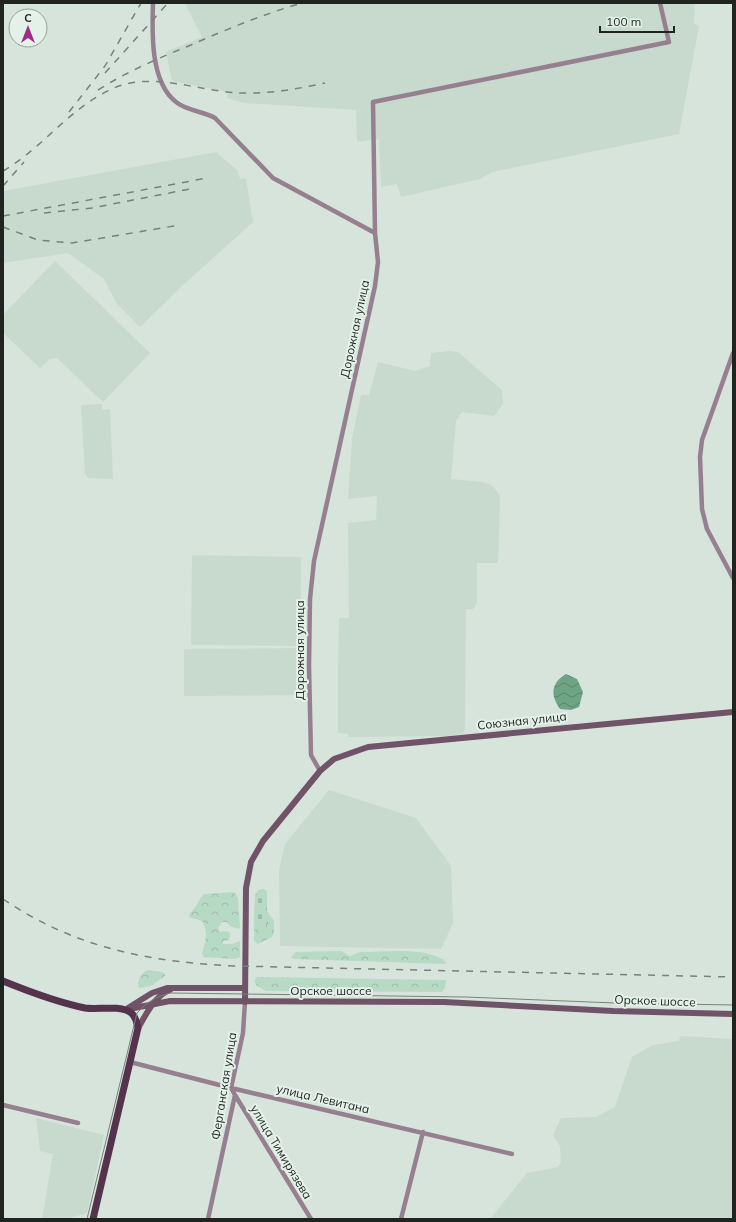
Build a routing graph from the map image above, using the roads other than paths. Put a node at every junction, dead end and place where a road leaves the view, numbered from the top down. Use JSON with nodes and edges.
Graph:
{"nodes":[{"id":1,"x":152,"y":3,"type":"edge"},
{"id":2,"x":660,"y":3,"type":"edge"},
{"id":3,"x":376,"y":233,"type":"junction"},
{"id":4,"x":733,"y":353,"type":"edge"},
{"id":5,"x":733,"y":578,"type":"edge"},
{"id":6,"x":733,"y":712,"type":"edge"},
{"id":7,"x":320,"y":771,"type":"junction"},
{"id":8,"x":3,"y":981,"type":"edge"},
{"id":9,"x":177,"y":988,"type":"junction"},
{"id":10,"x":245,"y":988,"type":"junction"},
{"id":11,"x":245,"y":1002,"type":"junction"},
{"id":12,"x":152,"y":1006,"type":"junction"},
{"id":13,"x":124,"y":1010,"type":"junction"},
{"id":14,"x":733,"y":1014,"type":"edge"},
{"id":15,"x":138,"y":1028,"type":"junction"},
{"id":16,"x":130,"y":1062,"type":"junction"},
{"id":17,"x":231,"y":1088,"type":"junction"},
{"id":18,"x":235,"y":1095,"type":"junction"},
{"id":19,"x":3,"y":1105,"type":"edge"},
{"id":20,"x":78,"y":1123,"type":"dead end"},
{"id":21,"x":423,"y":1132,"type":"junction"},
{"id":22,"x":512,"y":1154,"type":"dead end"},
{"id":23,"x":93,"y":1219,"type":"edge"},
{"id":24,"x":208,"y":1219,"type":"edge"},
{"id":25,"x":311,"y":1219,"type":"edge"},
{"id":26,"x":401,"y":1219,"type":"edge"}],
"edges":[{"from":1,"to":3,"type":"street"},
{"from":2,"to":3,"type":"street","name":"Дорожная улица"},
{"from":3,"to":7,"type":"street","name":"Дорожная улица"},
{"from":4,"to":5,"type":"street"},
{"from":6,"to":7,"type":"main road","name":"Союзная улица"},
{"from":7,"to":10,"type":"main road","name":"Союзная улица"},
{"from":8,"to":13,"type":"main road"},
{"from":9,"to":10,"type":"main road"},
{"from":9,"to":12,"type":"main road"},
{"from":9,"to":13,"type":"main road"},
{"from":10,"to":11,"type":"main road","name":"Союзная улица"},
{"from":11,"to":12,"type":"main road","name":"Орское шоссе"},
{"from":11,"to":14,"type":"main road","name":"Орское шоссе"},
{"from":11,"to":17,"type":"street","name":"Ферганская улица"},
{"from":12,"to":13,"type":"main road","name":"Орское шоссе"},
{"from":12,"to":15,"type":"main road"},
{"from":13,"to":15,"type":"main road"},
{"from":15,"to":16,"type":"main road"},
{"from":16,"to":17,"type":"street","name":"улица Левитана"},
{"from":16,"to":23,"type":"main road"},
{"from":17,"to":18,"type":"street","name":"Ферганская улица"},
{"from":17,"to":21,"type":"street","name":"улица Левитана"},
{"from":18,"to":24,"type":"street","name":"Ферганская улица"},
{"from":18,"to":25,"type":"street","name":"улица Тимирязева"},
{"from":19,"to":20,"type":"street"},
{"from":21,"to":22,"type":"street","name":"улица Левитана"},
{"from":21,"to":26,"type":"street"}]}
